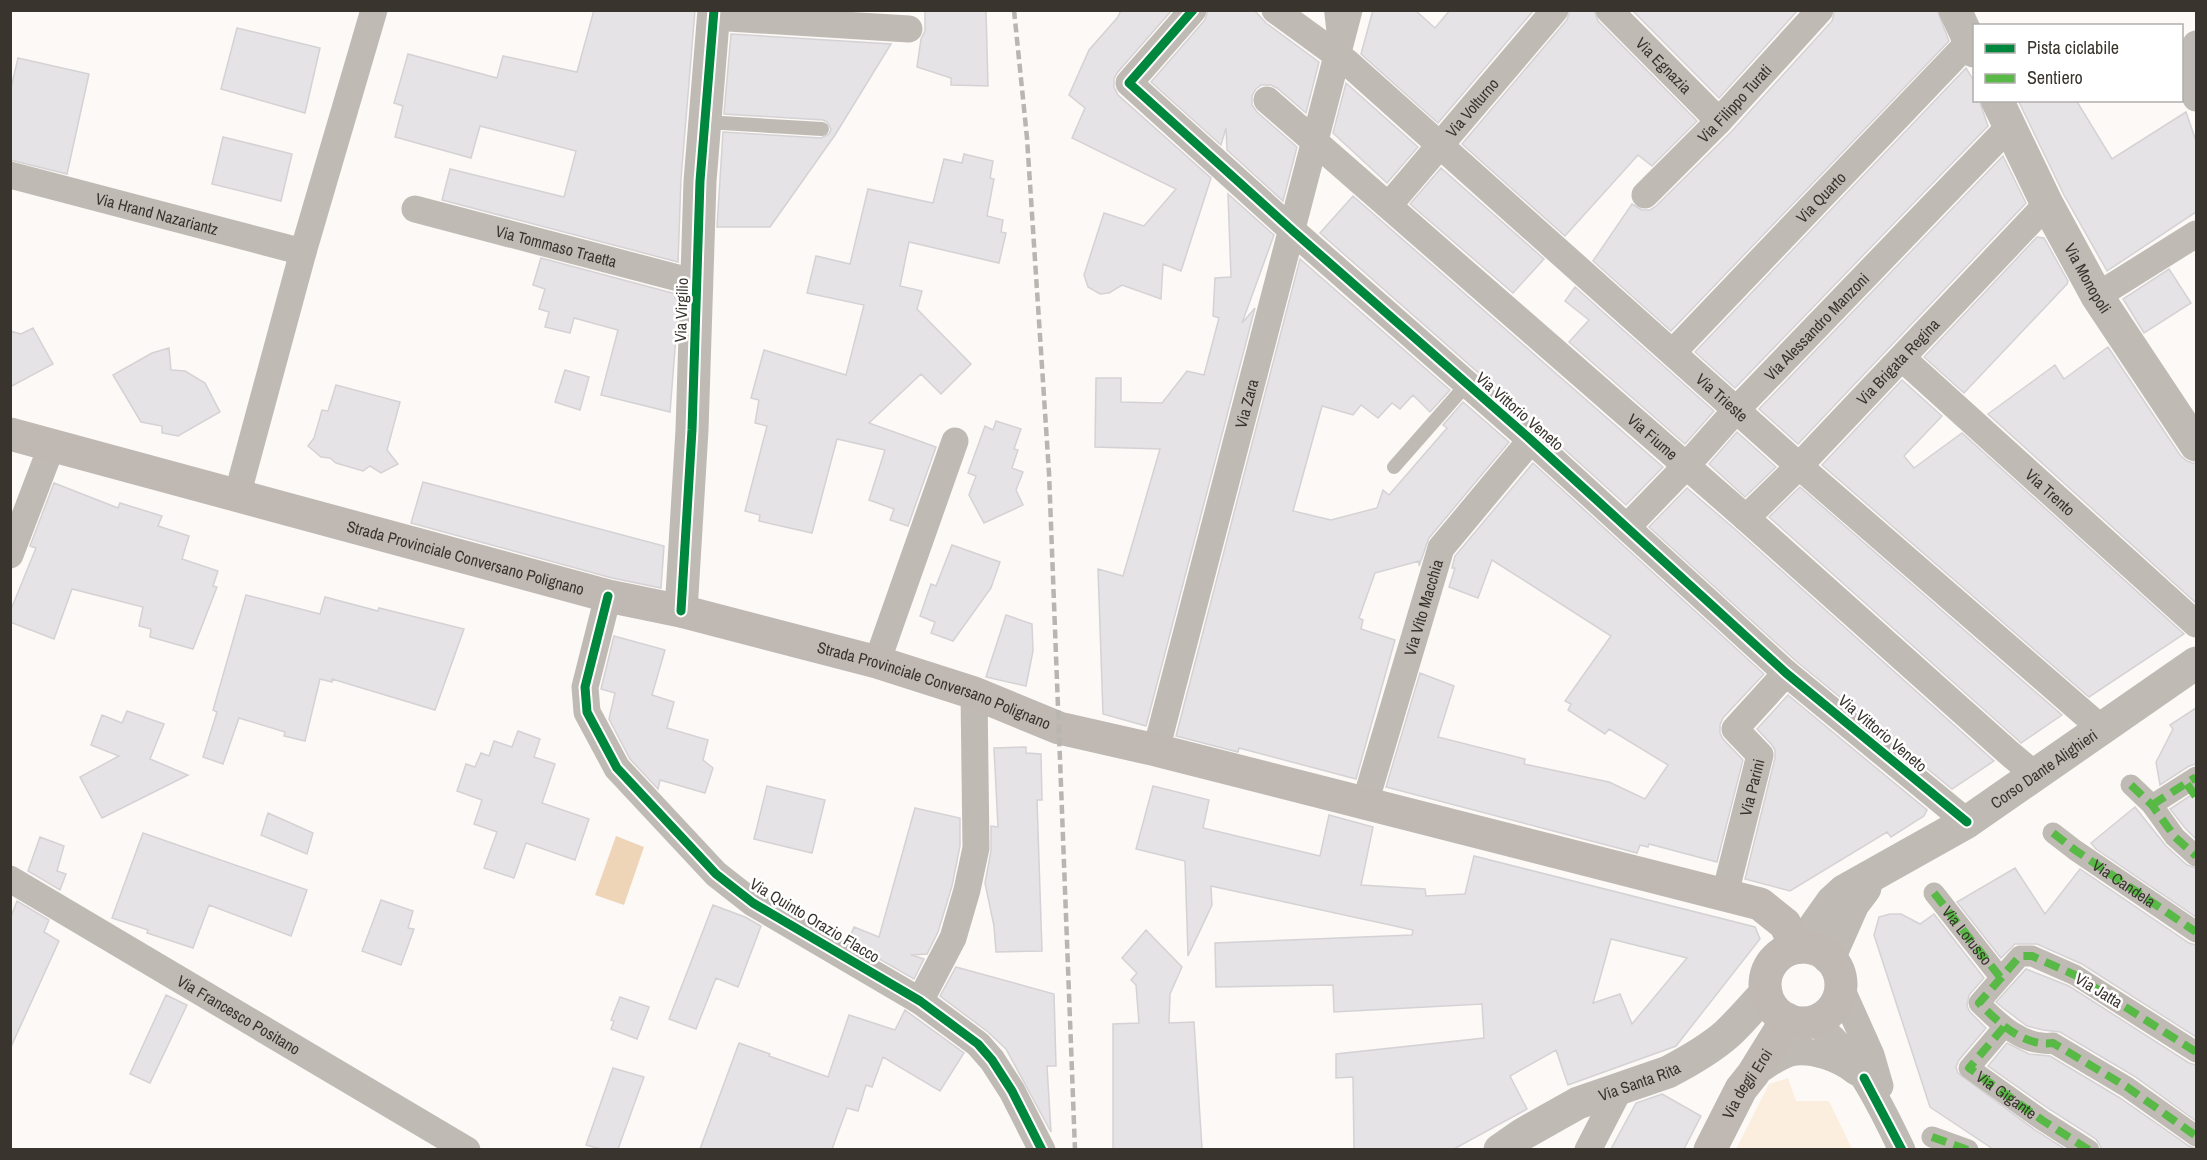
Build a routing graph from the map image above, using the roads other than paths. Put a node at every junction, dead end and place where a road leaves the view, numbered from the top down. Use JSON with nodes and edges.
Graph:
{"nodes":[{"id":1,"x":374,"y":10,"type":"edge"},
{"id":2,"x":1193,"y":10,"type":"edge"},
{"id":3,"x":1275,"y":10,"type":"edge"},
{"id":4,"x":1331,"y":10,"type":"edge"},
{"id":5,"x":1349,"y":10,"type":"edge"},
{"id":6,"x":1555,"y":10,"type":"edge"},
{"id":7,"x":1609,"y":10,"type":"edge"},
{"id":8,"x":1820,"y":10,"type":"edge"},
{"id":9,"x":1955,"y":10,"type":"edge"},
{"id":10,"x":713,"y":14,"type":"edge"},
{"id":11,"x":909,"y":29,"type":"dead end"},
{"id":12,"x":2196,"y":44,"type":"edge"},
{"id":13,"x":1972,"y":46,"type":"edge"},
{"id":14,"x":1342,"y":60,"type":"junction"},
{"id":15,"x":2196,"y":90,"type":"edge"},
{"id":16,"x":1267,"y":100,"type":"dead end"},
{"id":17,"x":2003,"y":114,"type":"edge"},
{"id":18,"x":1719,"y":121,"type":"junction"},
{"id":19,"x":705,"y":122,"type":"junction"},
{"id":20,"x":822,"y":129,"type":"dead end"},
{"id":21,"x":1316,"y":142,"type":"junction"},
{"id":22,"x":1440,"y":144,"type":"junction"},
{"id":23,"x":10,"y":175,"type":"edge"},
{"id":24,"x":1645,"y":195,"type":"dead end"},
{"id":25,"x":2047,"y":204,"type":"junction"},
{"id":26,"x":1389,"y":205,"type":"junction"},
{"id":27,"x":415,"y":209,"type":"dead end"},
{"id":28,"x":1293,"y":231,"type":"junction"},
{"id":29,"x":2196,"y":234,"type":"edge"},
{"id":30,"x":303,"y":252,"type":"junction"},
{"id":31,"x":697,"y":283,"type":"junction"},
{"id":32,"x":2097,"y":296,"type":"junction"},
{"id":33,"x":1673,"y":352,"type":"junction"},
{"id":34,"x":1902,"y":358,"type":"junction"},
{"id":35,"x":1467,"y":384,"type":"junction"},
{"id":36,"x":1736,"y":410,"type":"junction"},
{"id":37,"x":10,"y":434,"type":"edge"},
{"id":38,"x":1531,"y":440,"type":"junction"},
{"id":39,"x":955,"y":441,"type":"dead end"},
{"id":40,"x":52,"y":445,"type":"junction"},
{"id":41,"x":2196,"y":445,"type":"edge"},
{"id":42,"x":1687,"y":465,"type":"junction"},
{"id":43,"x":1799,"y":466,"type":"junction"},
{"id":44,"x":1394,"y":467,"type":"dead end"},
{"id":45,"x":237,"y":495,"type":"junction"},
{"id":46,"x":1746,"y":518,"type":"junction"},
{"id":47,"x":1627,"y":527,"type":"junction"},
{"id":48,"x":10,"y":555,"type":"edge"},
{"id":49,"x":608,"y":596,"type":"junction"},
{"id":50,"x":681,"y":611,"type":"junction"},
{"id":51,"x":2196,"y":624,"type":"edge"},
{"id":52,"x":878,"y":662,"type":"junction"},
{"id":53,"x":2196,"y":663,"type":"edge"},
{"id":54,"x":1786,"y":673,"type":"junction"},
{"id":55,"x":974,"y":693,"type":"junction"},
{"id":56,"x":2102,"y":729,"type":"junction"},
{"id":57,"x":1156,"y":750,"type":"junction"},
{"id":58,"x":2035,"y":775,"type":"junction"},
{"id":59,"x":2131,"y":785,"type":"dead end"},
{"id":60,"x":2193,"y":786,"type":"edge"},
{"id":61,"x":1365,"y":803,"type":"junction"},
{"id":62,"x":2152,"y":806,"type":"junction"},
{"id":63,"x":1966,"y":822,"type":"junction"},
{"id":64,"x":2053,"y":833,"type":"dead end"},
{"id":65,"x":2196,"y":856,"type":"edge"},
{"id":66,"x":10,"y":879,"type":"edge"},
{"id":67,"x":1934,"y":893,"type":"dead end"},
{"id":68,"x":1725,"y":894,"type":"junction"},
{"id":69,"x":2196,"y":932,"type":"edge"},
{"id":70,"x":1808,"y":951,"type":"junction"},
{"id":71,"x":2000,"y":977,"type":"junction"},
{"id":72,"x":1841,"y":988,"type":"junction"},
{"id":73,"x":1766,"y":993,"type":"junction"},
{"id":74,"x":920,"y":1001,"type":"junction"},
{"id":75,"x":1800,"y":1020,"type":"junction"},
{"id":76,"x":2004,"y":1027,"type":"junction"},
{"id":77,"x":2196,"y":1052,"type":"edge"},
{"id":78,"x":1753,"y":1074,"type":"junction"},
{"id":79,"x":1864,"y":1078,"type":"junction"},
{"id":80,"x":1620,"y":1088,"type":"junction"},
{"id":81,"x":1886,"y":1117,"type":"junction"},
{"id":82,"x":2196,"y":1136,"type":"edge"},
{"id":83,"x":1932,"y":1137,"type":"dead end"},
{"id":84,"x":467,"y":1149,"type":"edge"},
{"id":85,"x":1042,"y":1149,"type":"edge"},
{"id":86,"x":1500,"y":1149,"type":"edge"},
{"id":87,"x":1588,"y":1149,"type":"edge"},
{"id":88,"x":1710,"y":1149,"type":"edge"},
{"id":89,"x":1902,"y":1149,"type":"edge"},
{"id":90,"x":1968,"y":1149,"type":"edge"},
{"id":91,"x":2089,"y":1149,"type":"edge"}],
"edges":[{"from":1,"to":30,"type":"street"},
{"from":2,"to":28,"type":"street","name":"Via Vittorio Veneto"},
{"from":3,"to":14,"type":"street","name":"Via Trieste"},
{"from":4,"to":14,"type":"lane"},
{"from":5,"to":14,"type":"street","name":"Via Zara"},
{"from":6,"to":22,"type":"street","name":"Via Volturno"},
{"from":7,"to":18,"type":"street","name":"Via Egnazia"},
{"from":8,"to":18,"type":"street","name":"Via Filippo Turati"},
{"from":9,"to":13,"type":"street"},
{"from":10,"to":11,"type":"street"},
{"from":10,"to":19,"type":"street","name":"Via Virgilio"},
{"from":12,"to":15,"type":"street"},
{"from":13,"to":33,"type":"street","name":"Via Quarto"},
{"from":14,"to":21,"type":"street","name":"Via Zara"},
{"from":14,"to":22,"type":"street","name":"Via Trieste"},
{"from":16,"to":21,"type":"street","name":"Via Fiume"},
{"from":17,"to":25,"type":"street","name":"Via Monopoli"},
{"from":17,"to":36,"type":"street","name":"Via Alessandro Manzoni"},
{"from":18,"to":24,"type":"street","name":"Via Filippo Turati"},
{"from":19,"to":20,"type":"lane"},
{"from":19,"to":31,"type":"street","name":"Via Virgilio"},
{"from":21,"to":26,"type":"street","name":"Via Fiume"},
{"from":21,"to":28,"type":"street","name":"Via Zara"},
{"from":22,"to":26,"type":"street","name":"Via Volturno"},
{"from":22,"to":33,"type":"street","name":"Via Trieste"},
{"from":23,"to":30,"type":"street","name":"Via Hrand Nazariantz"},
{"from":25,"to":32,"type":"street","name":"Via Monopoli"},
{"from":25,"to":34,"type":"street","name":"Via Brigata Regina"},
{"from":26,"to":42,"type":"street","name":"Via Fiume"},
{"from":27,"to":31,"type":"street","name":"Via Tommaso Traetta"},
{"from":28,"to":35,"type":"street","name":"Via Vittorio Veneto"},
{"from":28,"to":57,"type":"street","name":"Via Zara"},
{"from":29,"to":32,"type":"street"},
{"from":30,"to":45,"type":"street"},
{"from":31,"to":50,"type":"street","name":"Via Virgilio"},
{"from":32,"to":41,"type":"street","name":"Via Monopoli"},
{"from":33,"to":36,"type":"street","name":"Via Trieste"},
{"from":34,"to":43,"type":"street","name":"Via Brigata Regina"},
{"from":34,"to":51,"type":"street","name":"Via Trento"},
{"from":35,"to":38,"type":"street","name":"Via Vittorio Veneto"},
{"from":35,"to":44,"type":"lane"},
{"from":36,"to":42,"type":"street","name":"Via Alessandro Manzoni"},
{"from":36,"to":43,"type":"street","name":"Via Trieste"},
{"from":37,"to":40,"type":"main road","name":"Strada Provinciale Conversano Polignano"},
{"from":38,"to":47,"type":"street","name":"Via Vittorio Veneto"},
{"from":38,"to":61,"type":"street","name":"Via Vito Macchia"},
{"from":39,"to":52,"type":"street"},
{"from":40,"to":45,"type":"main road","name":"Strada Provinciale Conversano Polignano"},
{"from":40,"to":48,"type":"street"},
{"from":42,"to":46,"type":"street","name":"Via Fiume"},
{"from":42,"to":47,"type":"street","name":"Via Alessandro Manzoni"},
{"from":43,"to":46,"type":"street","name":"Via Brigata Regina"},
{"from":43,"to":56,"type":"street","name":"Via Trieste"},
{"from":45,"to":49,"type":"main road","name":"Strada Provinciale Conversano Polignano"},
{"from":46,"to":58,"type":"street","name":"Via Fiume"},
{"from":47,"to":54,"type":"street","name":"Via Vittorio Veneto"},
{"from":49,"to":50,"type":"main road","name":"Strada Provinciale Conversano Polignano"},
{"from":49,"to":74,"type":"street","name":"Via Quinto Orazio Flacco"},
{"from":50,"to":52,"type":"main road","name":"Strada Provinciale Conversano Polignano"},
{"from":52,"to":55,"type":"main road","name":"Strada Provinciale Conversano Polignano"},
{"from":53,"to":56,"type":"street","name":"Corso Dante Alighieri"},
{"from":54,"to":63,"type":"street","name":"Via Vittorio Veneto"},
{"from":54,"to":68,"type":"street","name":"Via Parini"},
{"from":55,"to":57,"type":"main road","name":"Strada Provinciale Conversano Polignano"},
{"from":55,"to":74,"type":"street"},
{"from":56,"to":58,"type":"street","name":"Corso Dante Alighieri"},
{"from":57,"to":61,"type":"main road","name":"Strada Provinciale Conversano Polignano"},
{"from":58,"to":63,"type":"street","name":"Corso Dante Alighieri"},
{"from":59,"to":62,"type":"street"},
{"from":60,"to":62,"type":"street"},
{"from":61,"to":68,"type":"main road","name":"Strada Provinciale Conversano Polignano"},
{"from":62,"to":65,"type":"street"},
{"from":63,"to":70,"type":"street","name":"Corso Dante Alighieri"},
{"from":64,"to":69,"type":"street","name":"Via Candela"},
{"from":66,"to":84,"type":"street","name":"Via Francesco Positano"},
{"from":67,"to":71,"type":"street","name":"Via Lorusso"},
{"from":68,"to":70,"type":"main road","name":"Strada Provinciale Conversano Polignano"},
{"from":70,"to":72,"type":"main road"},
{"from":70,"to":73,"type":"main road"},
{"from":71,"to":76,"type":"street"},
{"from":71,"to":77,"type":"street","name":"Via Jatta"},
{"from":72,"to":75,"type":"main road"},
{"from":72,"to":81,"type":"street"},
{"from":73,"to":75,"type":"main road"},
{"from":73,"to":80,"type":"street","name":"Via Santa Rita"},
{"from":74,"to":85,"type":"street","name":"Via Quinto Orazio Flacco"},
{"from":75,"to":78,"type":"main road","name":"Via degli Eroi"},
{"from":75,"to":79,"type":"street"},
{"from":76,"to":82,"type":"street"},
{"from":76,"to":91,"type":"street","name":"Via Gigante"},
{"from":78,"to":79,"type":"street"},
{"from":78,"to":88,"type":"main road","name":"Via degli Eroi"},
{"from":79,"to":81,"type":"street"},
{"from":80,"to":86,"type":"street","name":"Via Santa Rita"},
{"from":80,"to":87,"type":"street"},
{"from":81,"to":89,"type":"street"},
{"from":83,"to":90,"type":"street"}]}
